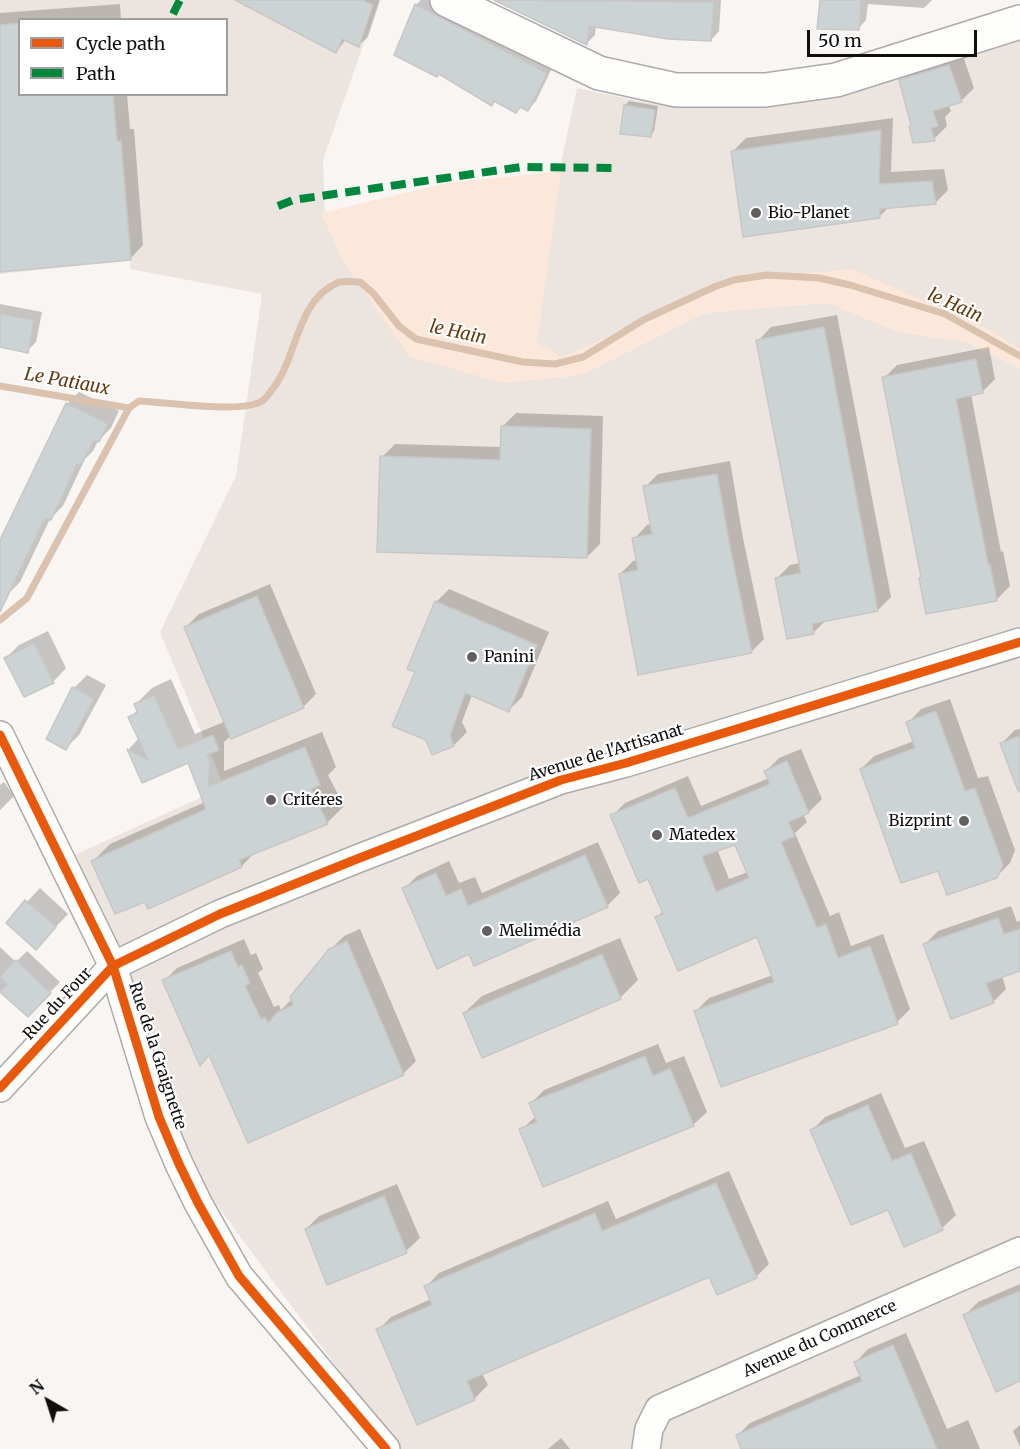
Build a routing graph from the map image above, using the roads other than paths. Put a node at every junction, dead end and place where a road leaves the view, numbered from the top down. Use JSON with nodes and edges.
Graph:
{"nodes":[{"id":1,"x":447,"y":0,"type":"edge"},
{"id":2,"x":1020,"y":22,"type":"edge"},
{"id":3,"x":1020,"y":642,"type":"edge"},
{"id":4,"x":0,"y":735,"type":"edge"},
{"id":5,"x":113,"y":966,"type":"junction"},
{"id":6,"x":0,"y":1088,"type":"edge"},
{"id":7,"x":1020,"y":1251,"type":"edge"},
{"id":8,"x":386,"y":1449,"type":"edge"},
{"id":9,"x":646,"y":1449,"type":"edge"}],
"edges":[{"from":1,"to":2,"type":"main road"},
{"from":3,"to":5,"type":"street","name":"Avenue de l'Artisanat"},
{"from":4,"to":5,"type":"street","name":"Rue de la Graignette"},
{"from":5,"to":6,"type":"street","name":"Rue du Four"},
{"from":5,"to":8,"type":"street","name":"Rue de la Graignette"},
{"from":7,"to":9,"type":"street","name":"Avenue du Commerce"}]}
